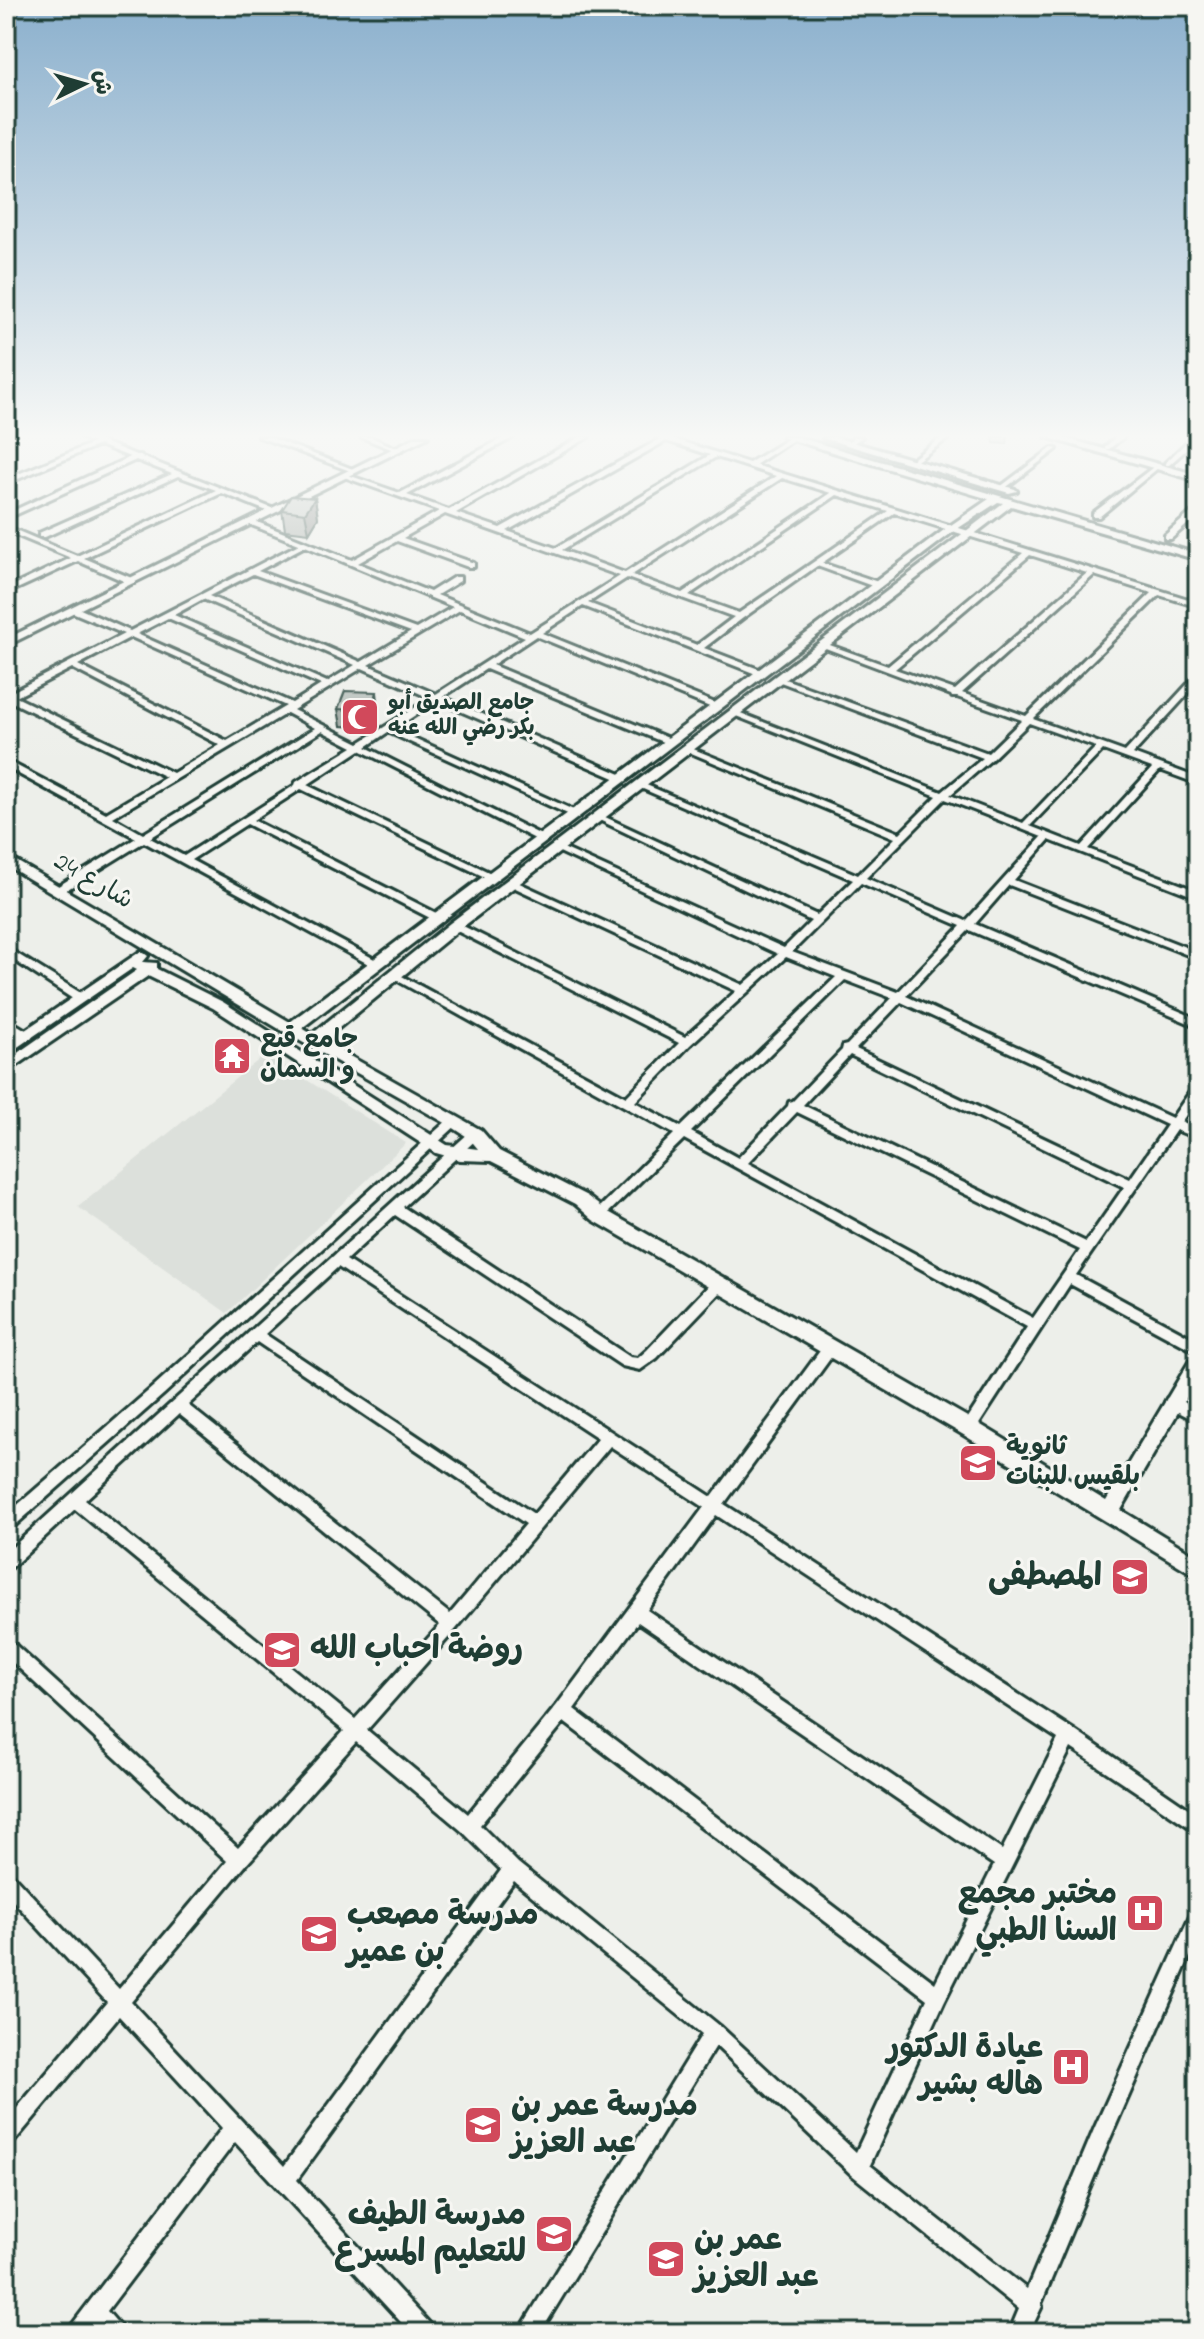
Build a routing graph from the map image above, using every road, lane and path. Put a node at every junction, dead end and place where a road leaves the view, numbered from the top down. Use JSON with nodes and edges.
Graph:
{"nodes":[{"id":1,"x":48,"y":546,"type":"edge"},
{"id":2,"x":104,"y":546,"type":"edge"},
{"id":3,"x":202,"y":546,"type":"edge"},
{"id":4,"x":300,"y":546,"type":"edge"},
{"id":5,"x":309,"y":546,"type":"edge"},
{"id":6,"x":382,"y":546,"type":"edge"},
{"id":7,"x":419,"y":546,"type":"edge"},
{"id":8,"x":543,"y":546,"type":"edge"},
{"id":9,"x":564,"y":546,"type":"edge"},
{"id":10,"x":671,"y":546,"type":"edge"},
{"id":11,"x":757,"y":546,"type":"edge"},
{"id":12,"x":841,"y":546,"type":"edge"},
{"id":13,"x":929,"y":546,"type":"edge"},
{"id":14,"x":953,"y":546,"type":"edge"},
{"id":15,"x":1008,"y":546,"type":"edge"},
{"id":16,"x":1161,"y":546,"type":"edge"},
{"id":17,"x":556,"y":551,"type":"junction"},
{"id":18,"x":1029,"y":552,"type":"junction"},
{"id":19,"x":1198,"y":557,"type":"edge"},
{"id":20,"x":77,"y":559,"type":"junction"},
{"id":21,"x":352,"y":563,"type":"junction"},
{"id":22,"x":816,"y":563,"type":"junction"},
{"id":23,"x":471,"y":565,"type":"dead end"},
{"id":24,"x":252,"y":571,"type":"junction"},
{"id":25,"x":1093,"y":572,"type":"junction"},
{"id":26,"x":625,"y":576,"type":"junction"},
{"id":27,"x":6,"y":579,"type":"edge"},
{"id":28,"x":457,"y":579,"type":"dead end"},
{"id":29,"x":131,"y":581,"type":"junction"},
{"id":30,"x":878,"y":585,"type":"junction"},
{"id":31,"x":20,"y":586,"type":"junction"},
{"id":32,"x":6,"y":592,"type":"edge"},
{"id":33,"x":1158,"y":592,"type":"junction"},
{"id":34,"x":431,"y":595,"type":"junction"},
{"id":35,"x":202,"y":596,"type":"junction"},
{"id":36,"x":683,"y":596,"type":"junction"},
{"id":37,"x":581,"y":603,"type":"junction"},
{"id":38,"x":1198,"y":605,"type":"edge"},
{"id":39,"x":459,"y":607,"type":"junction"},
{"id":40,"x":75,"y":610,"type":"junction"},
{"id":41,"x":168,"y":615,"type":"junction"},
{"id":42,"x":740,"y":616,"type":"junction"},
{"id":43,"x":417,"y":632,"type":"junction"},
{"id":44,"x":532,"y":634,"type":"junction"},
{"id":45,"x":127,"y":635,"type":"junction"},
{"id":46,"x":9,"y":638,"type":"edge"},
{"id":47,"x":824,"y":646,"type":"junction"},
{"id":48,"x":697,"y":649,"type":"junction"},
{"id":49,"x":72,"y":665,"type":"junction"},
{"id":50,"x":359,"y":665,"type":"junction"},
{"id":51,"x":484,"y":665,"type":"junction"},
{"id":52,"x":889,"y":670,"type":"junction"},
{"id":53,"x":761,"y":673,"type":"junction"},
{"id":54,"x":1198,"y":678,"type":"edge"},
{"id":55,"x":779,"y":680,"type":"junction"},
{"id":56,"x":328,"y":685,"type":"junction"},
{"id":57,"x":955,"y":695,"type":"junction"},
{"id":58,"x":435,"y":696,"type":"junction"},
{"id":59,"x":8,"y":698,"type":"edge"},
{"id":60,"x":717,"y":707,"type":"junction"},
{"id":61,"x":290,"y":708,"type":"junction"},
{"id":62,"x":735,"y":714,"type":"junction"},
{"id":63,"x":1028,"y":720,"type":"junction"},
{"id":64,"x":322,"y":727,"type":"junction"},
{"id":65,"x":390,"y":730,"type":"junction"},
{"id":66,"x":670,"y":742,"type":"junction"},
{"id":67,"x":227,"y":745,"type":"junction"},
{"id":68,"x":1102,"y":746,"type":"junction"},
{"id":69,"x":363,"y":747,"type":"junction"},
{"id":70,"x":688,"y":750,"type":"junction"},
{"id":71,"x":1127,"y":755,"type":"junction"},
{"id":72,"x":989,"y":757,"type":"junction"},
{"id":73,"x":6,"y":763,"type":"edge"},
{"id":74,"x":1158,"y":767,"type":"junction"},
{"id":75,"x":173,"y":777,"type":"junction"},
{"id":76,"x":622,"y":778,"type":"junction"},
{"id":77,"x":1198,"y":781,"type":"edge"},
{"id":78,"x":299,"y":784,"type":"junction"},
{"id":79,"x":641,"y":786,"type":"junction"},
{"id":80,"x":604,"y":792,"type":"junction"},
{"id":81,"x":945,"y":794,"type":"junction"},
{"id":82,"x":622,"y":801,"type":"junction"},
{"id":83,"x":575,"y":814,"type":"junction"},
{"id":84,"x":106,"y":817,"type":"junction"},
{"id":85,"x":600,"y":818,"type":"junction"},
{"id":86,"x":245,"y":819,"type":"junction"},
{"id":87,"x":1024,"y":827,"type":"junction"},
{"id":88,"x":1048,"y":836,"type":"junction"},
{"id":89,"x":901,"y":837,"type":"junction"},
{"id":90,"x":143,"y":838,"type":"junction"},
{"id":91,"x":542,"y":839,"type":"junction"},
{"id":92,"x":558,"y":849,"type":"junction"},
{"id":93,"x":1082,"y":850,"type":"junction"},
{"id":94,"x":6,"y":859,"type":"edge"},
{"id":95,"x":184,"y":860,"type":"junction"},
{"id":96,"x":492,"y":877,"type":"junction"},
{"id":97,"x":860,"y":878,"type":"junction"},
{"id":98,"x":1007,"y":881,"type":"junction"},
{"id":99,"x":512,"y":883,"type":"junction"},
{"id":100,"x":59,"y":890,"type":"junction"},
{"id":101,"x":1198,"y":895,"type":"edge"},
{"id":102,"x":438,"y":918,"type":"junction"},
{"id":103,"x":818,"y":920,"type":"junction"},
{"id":104,"x":968,"y":925,"type":"junction"},
{"id":105,"x":455,"y":926,"type":"junction"},
{"id":106,"x":156,"y":946,"type":"junction"},
{"id":107,"x":6,"y":950,"type":"edge"},
{"id":108,"x":785,"y":953,"type":"junction"},
{"id":109,"x":171,"y":955,"type":"junction"},
{"id":110,"x":1198,"y":956,"type":"edge"},
{"id":111,"x":376,"y":964,"type":"junction"},
{"id":112,"x":140,"y":966,"type":"junction"},
{"id":113,"x":844,"y":975,"type":"junction"},
{"id":114,"x":394,"y":976,"type":"junction"},
{"id":115,"x":742,"y":989,"type":"junction"},
{"id":116,"x":897,"y":996,"type":"junction"},
{"id":117,"x":80,"y":998,"type":"junction"},
{"id":118,"x":320,"y":1007,"type":"junction"},
{"id":119,"x":342,"y":1019,"type":"junction"},
{"id":120,"x":6,"y":1022,"type":"edge"},
{"id":121,"x":1198,"y":1023,"type":"edge"},
{"id":122,"x":291,"y":1029,"type":"junction"},
{"id":123,"x":27,"y":1036,"type":"junction"},
{"id":124,"x":313,"y":1041,"type":"junction"},
{"id":125,"x":686,"y":1042,"type":"junction"},
{"id":126,"x":847,"y":1049,"type":"junction"},
{"id":127,"x":6,"y":1050,"type":"edge"},
{"id":128,"x":6,"y":1068,"type":"edge"},
{"id":129,"x":1198,"y":1089,"type":"edge"},
{"id":130,"x":627,"y":1103,"type":"junction"},
{"id":131,"x":793,"y":1105,"type":"junction"},
{"id":132,"x":454,"y":1121,"type":"junction"},
{"id":133,"x":1174,"y":1123,"type":"junction"},
{"id":134,"x":475,"y":1134,"type":"junction"},
{"id":135,"x":683,"y":1134,"type":"junction"},
{"id":136,"x":1198,"y":1135,"type":"edge"},
{"id":137,"x":431,"y":1142,"type":"junction"},
{"id":138,"x":453,"y":1153,"type":"junction"},
{"id":139,"x":493,"y":1155,"type":"junction"},
{"id":140,"x":740,"y":1164,"type":"junction"},
{"id":141,"x":1132,"y":1185,"type":"junction"},
{"id":142,"x":393,"y":1207,"type":"junction"},
{"id":143,"x":599,"y":1215,"type":"junction"},
{"id":144,"x":1087,"y":1248,"type":"junction"},
{"id":145,"x":336,"y":1260,"type":"junction"},
{"id":146,"x":1068,"y":1277,"type":"junction"},
{"id":147,"x":719,"y":1284,"type":"junction"},
{"id":148,"x":1035,"y":1325,"type":"junction"},
{"id":149,"x":255,"y":1334,"type":"junction"},
{"id":150,"x":1198,"y":1347,"type":"edge"},
{"id":151,"x":830,"y":1348,"type":"junction"},
{"id":152,"x":1198,"y":1362,"type":"edge"},
{"id":153,"x":1172,"y":1402,"type":"junction"},
{"id":154,"x":179,"y":1406,"type":"junction"},
{"id":155,"x":1198,"y":1416,"type":"edge"},
{"id":156,"x":969,"y":1428,"type":"junction"},
{"id":157,"x":609,"y":1436,"type":"junction"},
{"id":158,"x":74,"y":1500,"type":"junction"},
{"id":159,"x":715,"y":1505,"type":"junction"},
{"id":160,"x":1109,"y":1513,"type":"junction"},
{"id":161,"x":536,"y":1523,"type":"junction"},
{"id":162,"x":6,"y":1524,"type":"edge"},
{"id":163,"x":6,"y":1563,"type":"edge"},
{"id":164,"x":1198,"y":1568,"type":"edge"},
{"id":165,"x":637,"y":1612,"type":"junction"},
{"id":166,"x":451,"y":1624,"type":"junction"},
{"id":167,"x":6,"y":1646,"type":"edge"},
{"id":168,"x":563,"y":1711,"type":"junction"},
{"id":169,"x":355,"y":1730,"type":"junction"},
{"id":170,"x":1068,"y":1736,"type":"junction"},
{"id":171,"x":1198,"y":1825,"type":"edge"},
{"id":172,"x":469,"y":1826,"type":"junction"},
{"id":173,"x":239,"y":1860,"type":"junction"},
{"id":174,"x":1005,"y":1862,"type":"junction"},
{"id":175,"x":512,"y":1869,"type":"junction"},
{"id":176,"x":6,"y":1880,"type":"edge"},
{"id":177,"x":1198,"y":1918,"type":"edge"},
{"id":178,"x":938,"y":1996,"type":"junction"},
{"id":179,"x":122,"y":2003,"type":"junction"},
{"id":180,"x":714,"y":2032,"type":"junction"},
{"id":181,"x":234,"y":2128,"type":"junction"},
{"id":182,"x":6,"y":2136,"type":"edge"},
{"id":183,"x":859,"y":2168,"type":"junction"},
{"id":184,"x":284,"y":2182,"type":"junction"},
{"id":185,"x":1032,"y":2306,"type":"junction"},
{"id":186,"x":94,"y":2312,"type":"junction"},
{"id":187,"x":78,"y":2333,"type":"edge"},
{"id":188,"x":113,"y":2333,"type":"edge"},
{"id":189,"x":425,"y":2333,"type":"edge"},
{"id":190,"x":528,"y":2333,"type":"edge"},
{"id":191,"x":1019,"y":2333,"type":"edge"}],
"edges":[{"from":1,"to":20,"type":"street"},
{"from":2,"to":20,"type":"street"},
{"from":3,"to":29,"type":"street"},
{"from":4,"to":24,"type":"street"},
{"from":5,"to":21,"type":"street"},
{"from":6,"to":21,"type":"street"},
{"from":7,"to":23,"type":"street"},
{"from":8,"to":17,"type":"street"},
{"from":9,"to":17,"type":"street"},
{"from":10,"to":26,"type":"street"},
{"from":11,"to":36,"type":"street"},
{"from":12,"to":22,"type":"street"},
{"from":13,"to":30,"type":"street"},
{"from":14,"to":47,"type":"street"},
{"from":15,"to":18,"type":"street"},
{"from":16,"to":19,"type":"street"},
{"from":17,"to":26,"type":"street"},
{"from":18,"to":25,"type":"street"},
{"from":18,"to":52,"type":"street"},
{"from":20,"to":29,"type":"street"},
{"from":20,"to":31,"type":"street"},
{"from":21,"to":34,"type":"street"},
{"from":22,"to":30,"type":"street"},
{"from":22,"to":42,"type":"street"},
{"from":24,"to":35,"type":"street"},
{"from":24,"to":43,"type":"street"},
{"from":25,"to":33,"type":"street"},
{"from":25,"to":57,"type":"street"},
{"from":26,"to":36,"type":"street"},
{"from":26,"to":37,"type":"street"},
{"from":27,"to":31,"type":"street"},
{"from":28,"to":34,"type":"street"},
{"from":29,"to":40,"type":"street"},
{"from":30,"to":53,"type":"street"},
{"from":31,"to":32,"type":"street"},
{"from":33,"to":38,"type":"street"},
{"from":33,"to":63,"type":"street"},
{"from":34,"to":39,"type":"street"},
{"from":35,"to":41,"type":"street"},
{"from":35,"to":50,"type":"street"},
{"from":36,"to":42,"type":"street"},
{"from":37,"to":44,"type":"street"},
{"from":37,"to":48,"type":"street"},
{"from":39,"to":43,"type":"street"},
{"from":39,"to":44,"type":"street"},
{"from":40,"to":45,"type":"street"},
{"from":40,"to":46,"type":"street"},
{"from":41,"to":45,"type":"street"},
{"from":41,"to":56,"type":"street"},
{"from":42,"to":48,"type":"street"},
{"from":43,"to":50,"type":"street"},
{"from":44,"to":51,"type":"street"},
{"from":44,"to":60,"type":"street"},
{"from":45,"to":49,"type":"street"},
{"from":45,"to":61,"type":"street"},
{"from":47,"to":52,"type":"street"},
{"from":47,"to":55,"type":"street"},
{"from":48,"to":53,"type":"street"},
{"from":49,"to":59,"type":"street"},
{"from":49,"to":67,"type":"street"},
{"from":50,"to":56,"type":"street"},
{"from":50,"to":58,"type":"street"},
{"from":51,"to":58,"type":"street"},
{"from":51,"to":66,"type":"street"},
{"from":52,"to":57,"type":"street"},
{"from":53,"to":60,"type":"street"},
{"from":54,"to":71,"type":"street"},
{"from":55,"to":62,"type":"street"},
{"from":55,"to":72,"type":"street"},
{"from":56,"to":61,"type":"street"},
{"from":57,"to":63,"type":"street"},
{"from":58,"to":65,"type":"street"},
{"from":58,"to":76,"type":"street"},
{"from":59,"to":75,"type":"street"},
{"from":60,"to":66,"type":"street"},
{"from":61,"to":64,"type":"street"},
{"from":61,"to":67,"type":"street"},
{"from":62,"to":70,"type":"street"},
{"from":62,"to":81,"type":"street"},
{"from":63,"to":68,"type":"street"},
{"from":63,"to":72,"type":"street"},
{"from":64,"to":69,"type":"street"},
{"from":64,"to":90,"type":"street"},
{"from":65,"to":69,"type":"street"},
{"from":65,"to":83,"type":"street"},
{"from":66,"to":76,"type":"street"},
{"from":67,"to":75,"type":"street"},
{"from":68,"to":71,"type":"street"},
{"from":68,"to":87,"type":"street"},
{"from":69,"to":78,"type":"street"},
{"from":69,"to":91,"type":"street"},
{"from":70,"to":79,"type":"street"},
{"from":70,"to":89,"type":"street"},
{"from":71,"to":74,"type":"street"},
{"from":72,"to":81,"type":"street"},
{"from":73,"to":84,"type":"street"},
{"from":74,"to":77,"type":"street"},
{"from":74,"to":93,"type":"street"},
{"from":75,"to":84,"type":"street"},
{"from":76,"to":80,"type":"street"},
{"from":78,"to":86,"type":"street"},
{"from":78,"to":96,"type":"street"},
{"from":79,"to":82,"type":"street"},
{"from":79,"to":97,"type":"street"},
{"from":80,"to":82,"type":"street"},
{"from":80,"to":83,"type":"street"},
{"from":81,"to":87,"type":"street"},
{"from":81,"to":89,"type":"street"},
{"from":82,"to":85,"type":"street"},
{"from":83,"to":91,"type":"street"},
{"from":84,"to":90,"type":"street"},
{"from":85,"to":92,"type":"street"},
{"from":85,"to":103,"type":"street"},
{"from":86,"to":95,"type":"street"},
{"from":86,"to":102,"type":"street"},
{"from":87,"to":88,"type":"street"},
{"from":88,"to":93,"type":"street"},
{"from":88,"to":98,"type":"street"},
{"from":89,"to":97,"type":"street"},
{"from":90,"to":95,"type":"street"},
{"from":90,"to":100,"type":"street"},
{"from":91,"to":96,"type":"street"},
{"from":92,"to":99,"type":"street"},
{"from":92,"to":108,"type":"street"},
{"from":93,"to":101,"type":"street"},
{"from":94,"to":100,"type":"street","name":"شارع 24"},
{"from":95,"to":111,"type":"street"},
{"from":96,"to":102,"type":"street"},
{"from":97,"to":103,"type":"street"},
{"from":97,"to":104,"type":"street"},
{"from":98,"to":104,"type":"street"},
{"from":98,"to":110,"type":"street"},
{"from":99,"to":105,"type":"street"},
{"from":99,"to":115,"type":"street"},
{"from":100,"to":106,"type":"street","name":"شارع 24"},
{"from":102,"to":111,"type":"street"},
{"from":103,"to":108,"type":"street"},
{"from":104,"to":116,"type":"street"},
{"from":104,"to":121,"type":"street"},
{"from":105,"to":114,"type":"street"},
{"from":105,"to":125,"type":"street"},
{"from":106,"to":109,"type":"street","name":"شارع 24"},
{"from":106,"to":112,"type":"street"},
{"from":107,"to":117,"type":"street"},
{"from":108,"to":113,"type":"street"},
{"from":108,"to":115,"type":"street"},
{"from":109,"to":112,"type":"street"},
{"from":109,"to":122,"type":"street","name":"شارع 24"},
{"from":111,"to":118,"type":"street"},
{"from":112,"to":117,"type":"street"},
{"from":112,"to":128,"type":"street"},
{"from":112,"to":137,"type":"street"},
{"from":113,"to":116,"type":"street"},
{"from":113,"to":135,"type":"street"},
{"from":114,"to":119,"type":"street"},
{"from":114,"to":130,"type":"street"},
{"from":115,"to":125,"type":"street"},
{"from":116,"to":126,"type":"street"},
{"from":116,"to":133,"type":"street"},
{"from":117,"to":123,"type":"street"},
{"from":118,"to":119,"type":"street"},
{"from":118,"to":122,"type":"street"},
{"from":119,"to":124,"type":"street"},
{"from":120,"to":123,"type":"street"},
{"from":122,"to":124,"type":"street","name":"شارع 24"},
{"from":123,"to":127,"type":"street"},
{"from":124,"to":132,"type":"street","name":"شارع 24"},
{"from":125,"to":130,"type":"street"},
{"from":126,"to":131,"type":"street"},
{"from":126,"to":141,"type":"street"},
{"from":129,"to":133,"type":"street"},
{"from":130,"to":135,"type":"street"},
{"from":131,"to":140,"type":"street"},
{"from":131,"to":144,"type":"street"},
{"from":132,"to":134,"type":"street","name":"شارع 24"},
{"from":132,"to":137,"type":"street"},
{"from":133,"to":136,"type":"street"},
{"from":133,"to":141,"type":"street"},
{"from":134,"to":138,"type":"street"},
{"from":134,"to":139,"type":"street","name":"شارع 24"},
{"from":135,"to":140,"type":"street"},
{"from":135,"to":143,"type":"street"},
{"from":137,"to":138,"type":"street"},
{"from":137,"to":162,"type":"street"},
{"from":138,"to":139,"type":"street"},
{"from":138,"to":142,"type":"street"},
{"from":139,"to":143,"type":"street"},
{"from":140,"to":148,"type":"street"},
{"from":141,"to":144,"type":"street"},
{"from":142,"to":145,"type":"street"},
{"from":142,"to":147,"type":"street"},
{"from":143,"to":147,"type":"street"},
{"from":144,"to":146,"type":"street"},
{"from":145,"to":149,"type":"street"},
{"from":145,"to":157,"type":"street"},
{"from":146,"to":148,"type":"street"},
{"from":146,"to":150,"type":"street"},
{"from":147,"to":151,"type":"street"},
{"from":148,"to":156,"type":"street"},
{"from":149,"to":154,"type":"street"},
{"from":149,"to":161,"type":"street"},
{"from":151,"to":156,"type":"street"},
{"from":151,"to":159,"type":"street"},
{"from":152,"to":153,"type":"street"},
{"from":153,"to":155,"type":"street"},
{"from":153,"to":160,"type":"street"},
{"from":154,"to":158,"type":"street"},
{"from":154,"to":166,"type":"street"},
{"from":156,"to":160,"type":"street"},
{"from":157,"to":159,"type":"street"},
{"from":157,"to":161,"type":"street"},
{"from":158,"to":163,"type":"street"},
{"from":158,"to":169,"type":"street"},
{"from":159,"to":165,"type":"street"},
{"from":159,"to":170,"type":"street"},
{"from":160,"to":164,"type":"street"},
{"from":161,"to":166,"type":"street"},
{"from":165,"to":168,"type":"street"},
{"from":165,"to":174,"type":"street"},
{"from":166,"to":169,"type":"street"},
{"from":167,"to":173,"type":"street"},
{"from":168,"to":172,"type":"street"},
{"from":168,"to":178,"type":"street"},
{"from":169,"to":172,"type":"street"},
{"from":169,"to":173,"type":"street"},
{"from":170,"to":171,"type":"street"},
{"from":170,"to":174,"type":"street"},
{"from":172,"to":175,"type":"street"},
{"from":173,"to":179,"type":"street"},
{"from":174,"to":178,"type":"street"},
{"from":175,"to":180,"type":"street"},
{"from":175,"to":184,"type":"street"},
{"from":176,"to":179,"type":"street"},
{"from":177,"to":185,"type":"street"},
{"from":178,"to":183,"type":"street"},
{"from":179,"to":181,"type":"street"},
{"from":179,"to":182,"type":"street"},
{"from":180,"to":183,"type":"street"},
{"from":180,"to":190,"type":"street"},
{"from":181,"to":184,"type":"street"},
{"from":181,"to":186,"type":"street"},
{"from":183,"to":185,"type":"street"},
{"from":184,"to":189,"type":"street"},
{"from":185,"to":191,"type":"street"},
{"from":186,"to":187,"type":"street"},
{"from":186,"to":188,"type":"street"}]}
